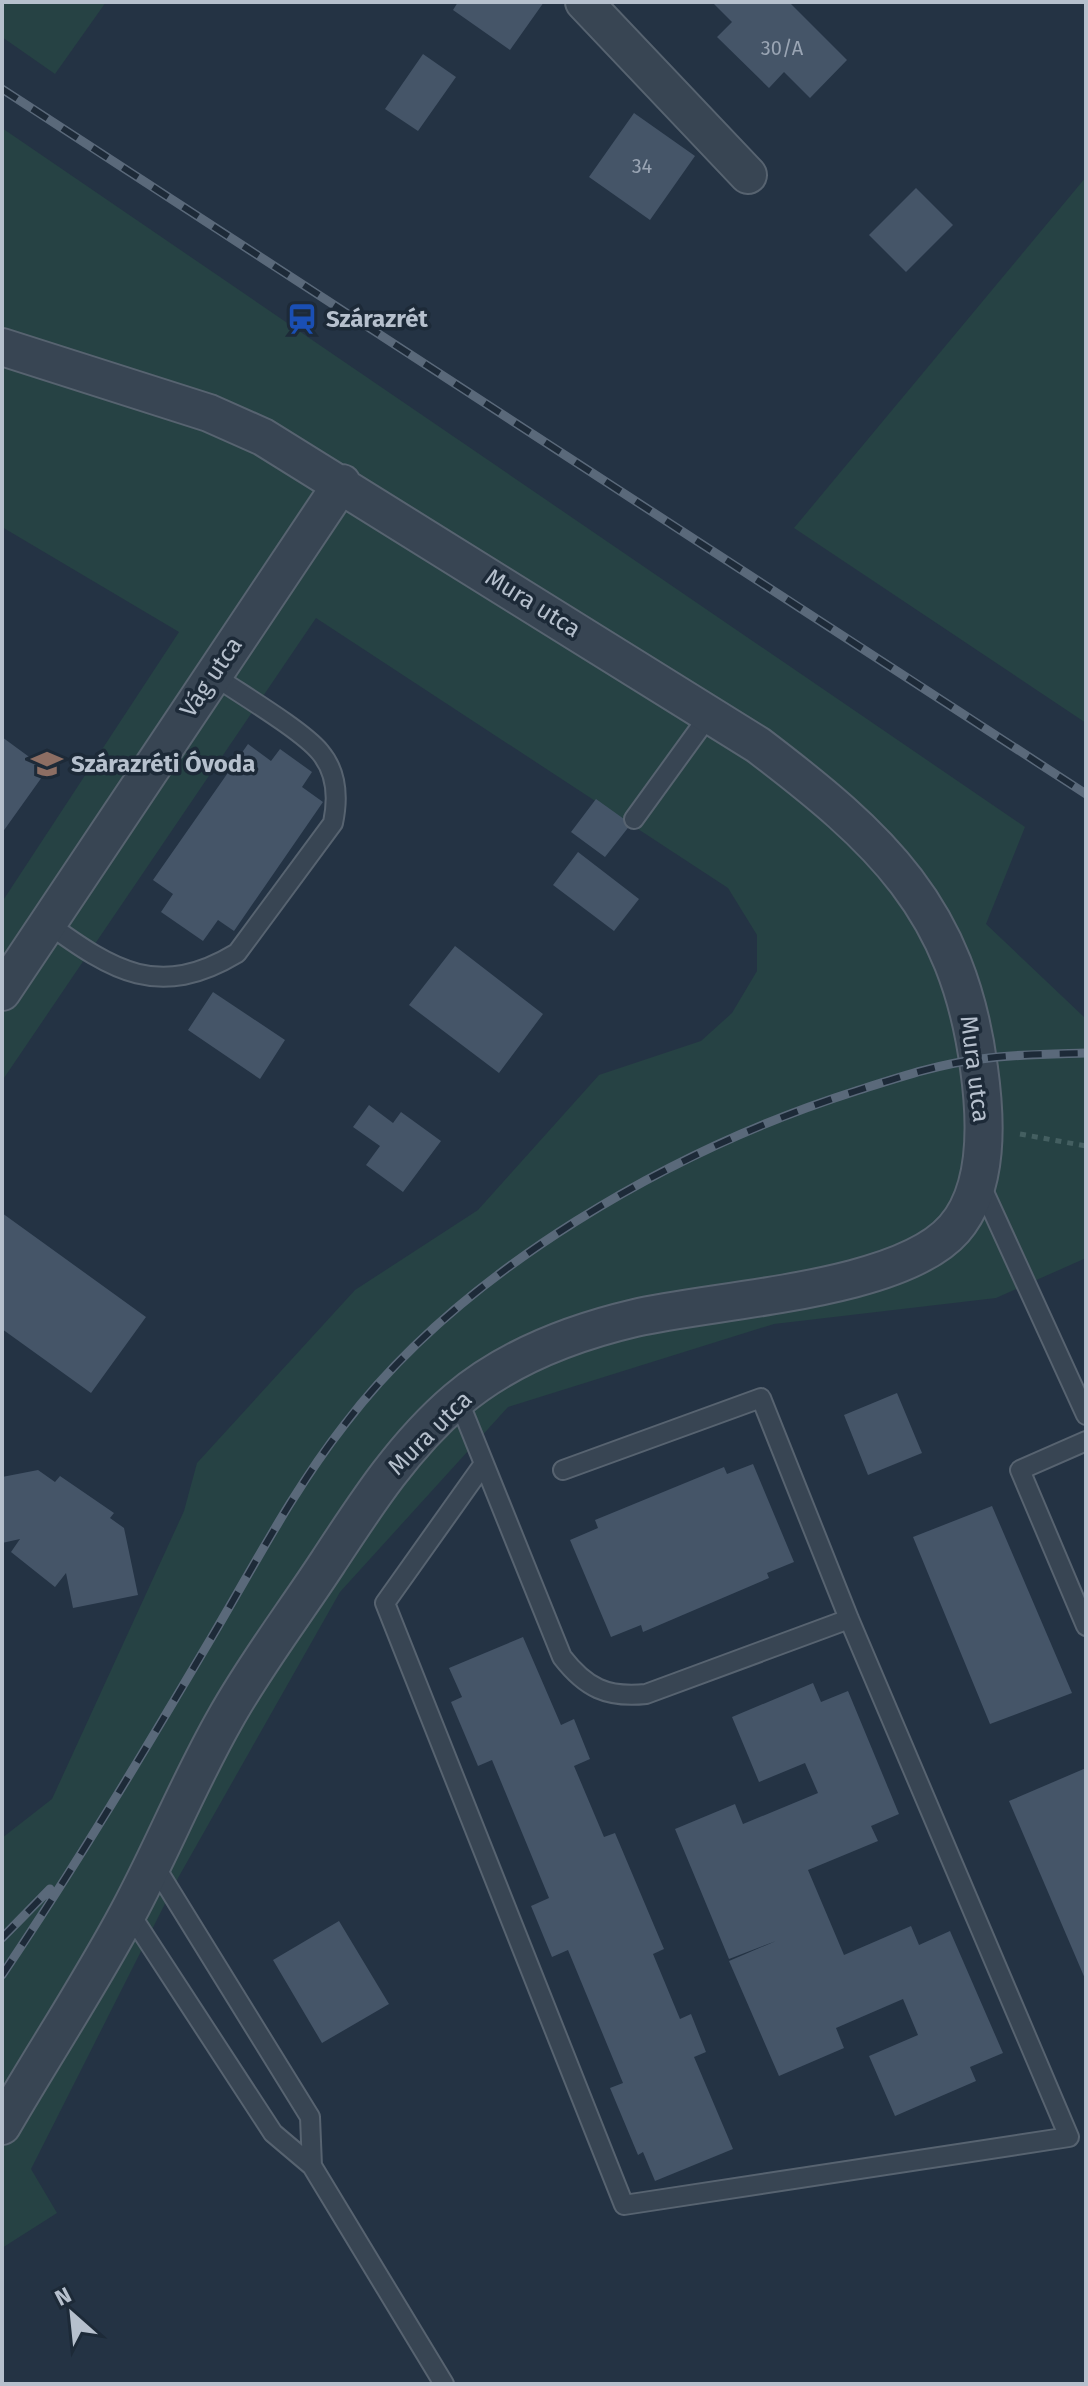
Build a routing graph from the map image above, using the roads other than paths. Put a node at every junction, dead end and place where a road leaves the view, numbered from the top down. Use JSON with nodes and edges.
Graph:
{"nodes":[{"id":1,"x":584,"y":2,"type":"edge"},
{"id":2,"x":748,"y":175,"type":"dead end"},
{"id":3,"x":2,"y":347,"type":"edge"},
{"id":4,"x":342,"y":483,"type":"junction"},
{"id":5,"x":213,"y":675,"type":"junction"},
{"id":6,"x":710,"y":714,"type":"junction"},
{"id":7,"x":634,"y":819,"type":"dead end"},
{"id":8,"x":47,"y":923,"type":"junction"},
{"id":9,"x":2,"y":992,"type":"edge"},
{"id":10,"x":977,"y":1178,"type":"junction"},
{"id":11,"x":458,"y":1399,"type":"junction"},
{"id":12,"x":1086,"y":1415,"type":"edge"},
{"id":13,"x":1086,"y":1441,"type":"edge"},
{"id":14,"x":483,"y":1465,"type":"junction"},
{"id":15,"x":563,"y":1470,"type":"dead end"},
{"id":16,"x":849,"y":1619,"type":"junction"},
{"id":17,"x":1086,"y":1626,"type":"edge"},
{"id":18,"x":153,"y":1863,"type":"junction"},
{"id":19,"x":129,"y":1912,"type":"junction"},
{"id":20,"x":2,"y":2126,"type":"edge"},
{"id":21,"x":312,"y":2166,"type":"junction"},
{"id":22,"x":444,"y":2384,"type":"edge"}],
"edges":[{"from":1,"to":2,"type":"street"},
{"from":3,"to":4,"type":"street","name":"Mura utca"},
{"from":4,"to":5,"type":"street","name":"Vág utca"},
{"from":4,"to":6,"type":"street","name":"Mura utca"},
{"from":5,"to":8,"type":"street","name":"Vág utca"},
{"from":5,"to":8,"type":"lane"},
{"from":6,"to":7,"type":"lane"},
{"from":6,"to":10,"type":"street","name":"Mura utca"},
{"from":8,"to":9,"type":"street","name":"Vág utca"},
{"from":10,"to":11,"type":"street","name":"Mura utca"},
{"from":10,"to":12,"type":"lane"},
{"from":11,"to":14,"type":"lane"},
{"from":11,"to":18,"type":"street","name":"Mura utca"},
{"from":13,"to":17,"type":"lane"},
{"from":14,"to":16,"type":"lane"},
{"from":14,"to":16,"type":"lane"},
{"from":15,"to":16,"type":"lane"},
{"from":18,"to":19,"type":"street","name":"Mura utca"},
{"from":18,"to":21,"type":"lane"},
{"from":19,"to":20,"type":"street","name":"Mura utca"},
{"from":19,"to":21,"type":"lane"},
{"from":21,"to":22,"type":"lane"}]}
